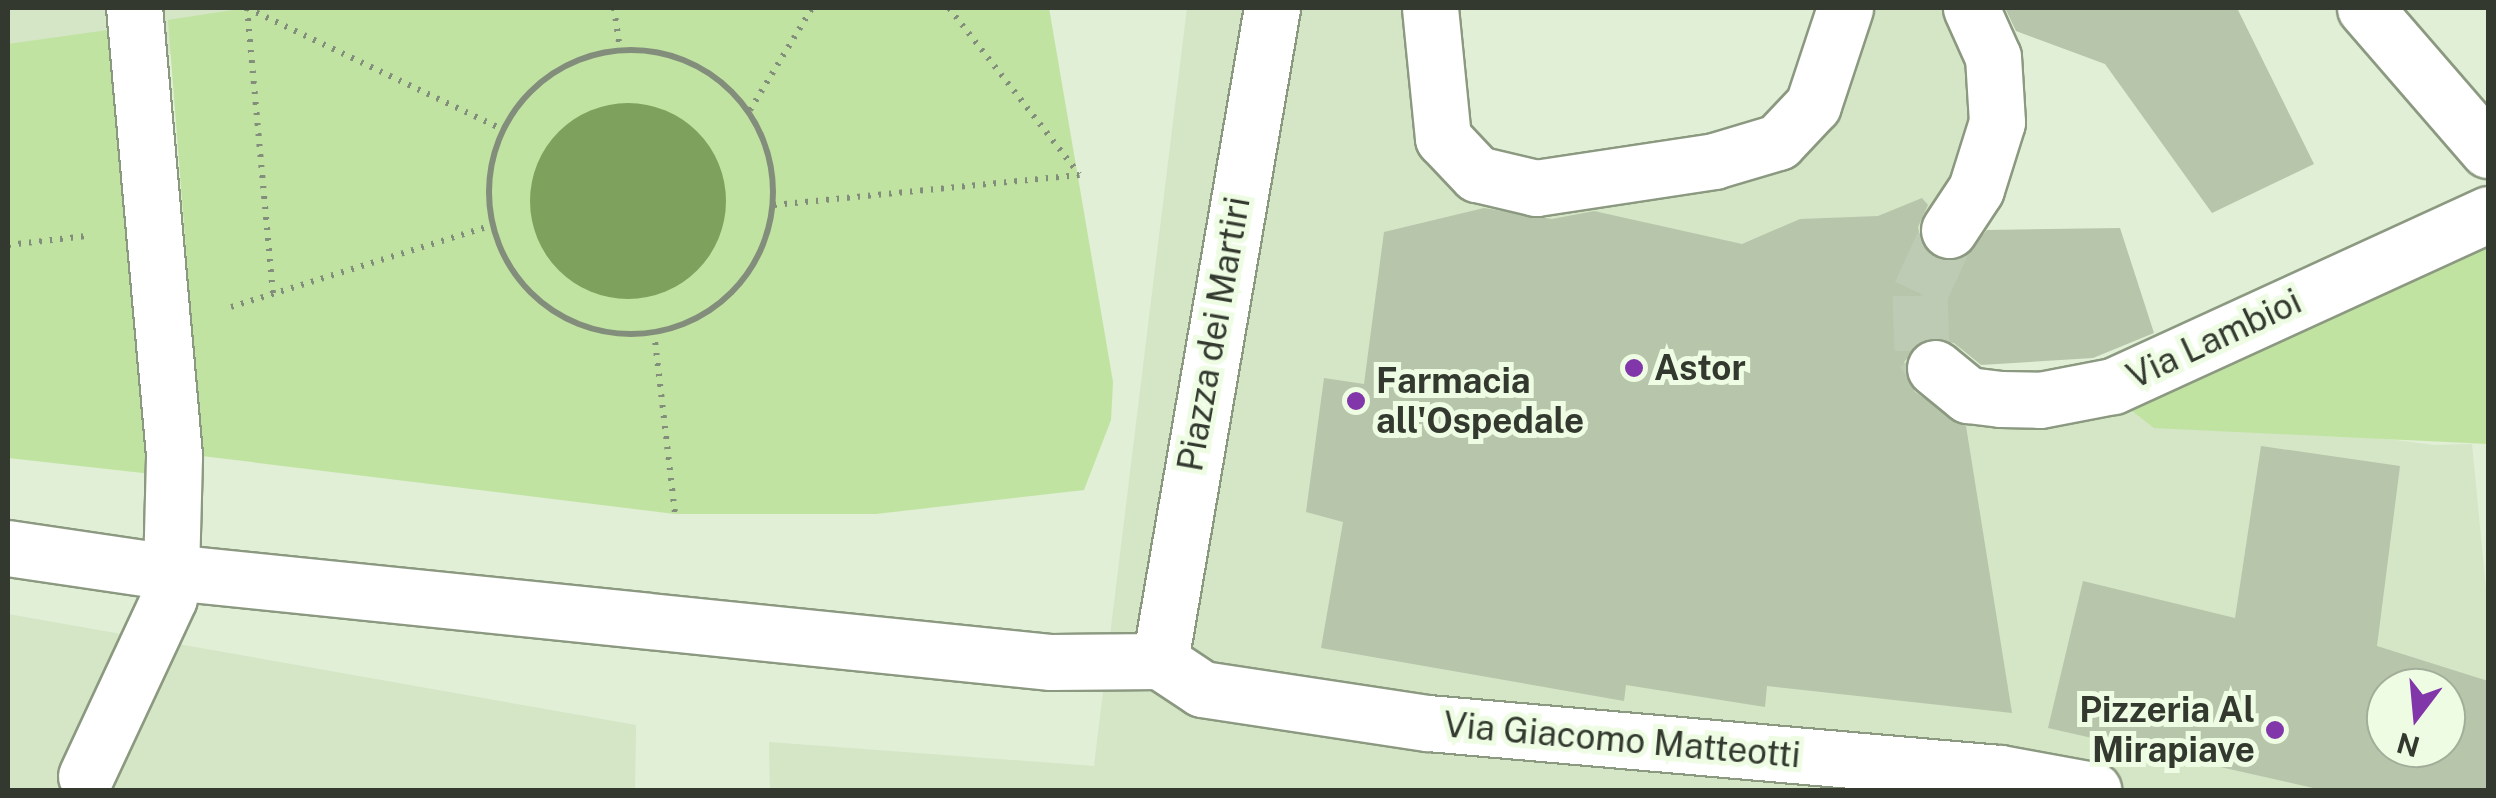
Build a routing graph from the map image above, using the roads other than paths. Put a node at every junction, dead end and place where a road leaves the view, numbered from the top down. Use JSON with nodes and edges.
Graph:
{"nodes":[{"id":1,"x":134,"y":8,"type":"edge"},
{"id":2,"x":1272,"y":8,"type":"edge"},
{"id":3,"x":1430,"y":8,"type":"edge"},
{"id":4,"x":1845,"y":8,"type":"edge"},
{"id":5,"x":1971,"y":8,"type":"edge"},
{"id":6,"x":2365,"y":8,"type":"edge"},
{"id":7,"x":2488,"y":150,"type":"edge"},
{"id":8,"x":2488,"y":214,"type":"edge"},
{"id":9,"x":1949,"y":230,"type":"tunnel mouth"},
{"id":10,"x":1935,"y":368,"type":"tunnel mouth"},
{"id":11,"x":8,"y":548,"type":"edge"},
{"id":12,"x":170,"y":572,"type":"junction"},
{"id":13,"x":1160,"y":661,"type":"junction"},
{"id":14,"x":86,"y":776,"type":"dead end"},
{"id":15,"x":2093,"y":790,"type":"edge"}],
"edges":[{"from":1,"to":12,"type":"street"},
{"from":2,"to":13,"type":"street","name":"Piazza dei Martiri"},
{"from":3,"to":4,"type":"street"},
{"from":5,"to":9,"type":"street"},
{"from":6,"to":7,"type":"street"},
{"from":8,"to":10,"type":"street","name":"Via Lambioi"},
{"from":11,"to":12,"type":"street"},
{"from":12,"to":13,"type":"street"},
{"from":12,"to":14,"type":"street"},
{"from":13,"to":15,"type":"street","name":"Via Giacomo Matteotti"}]}
